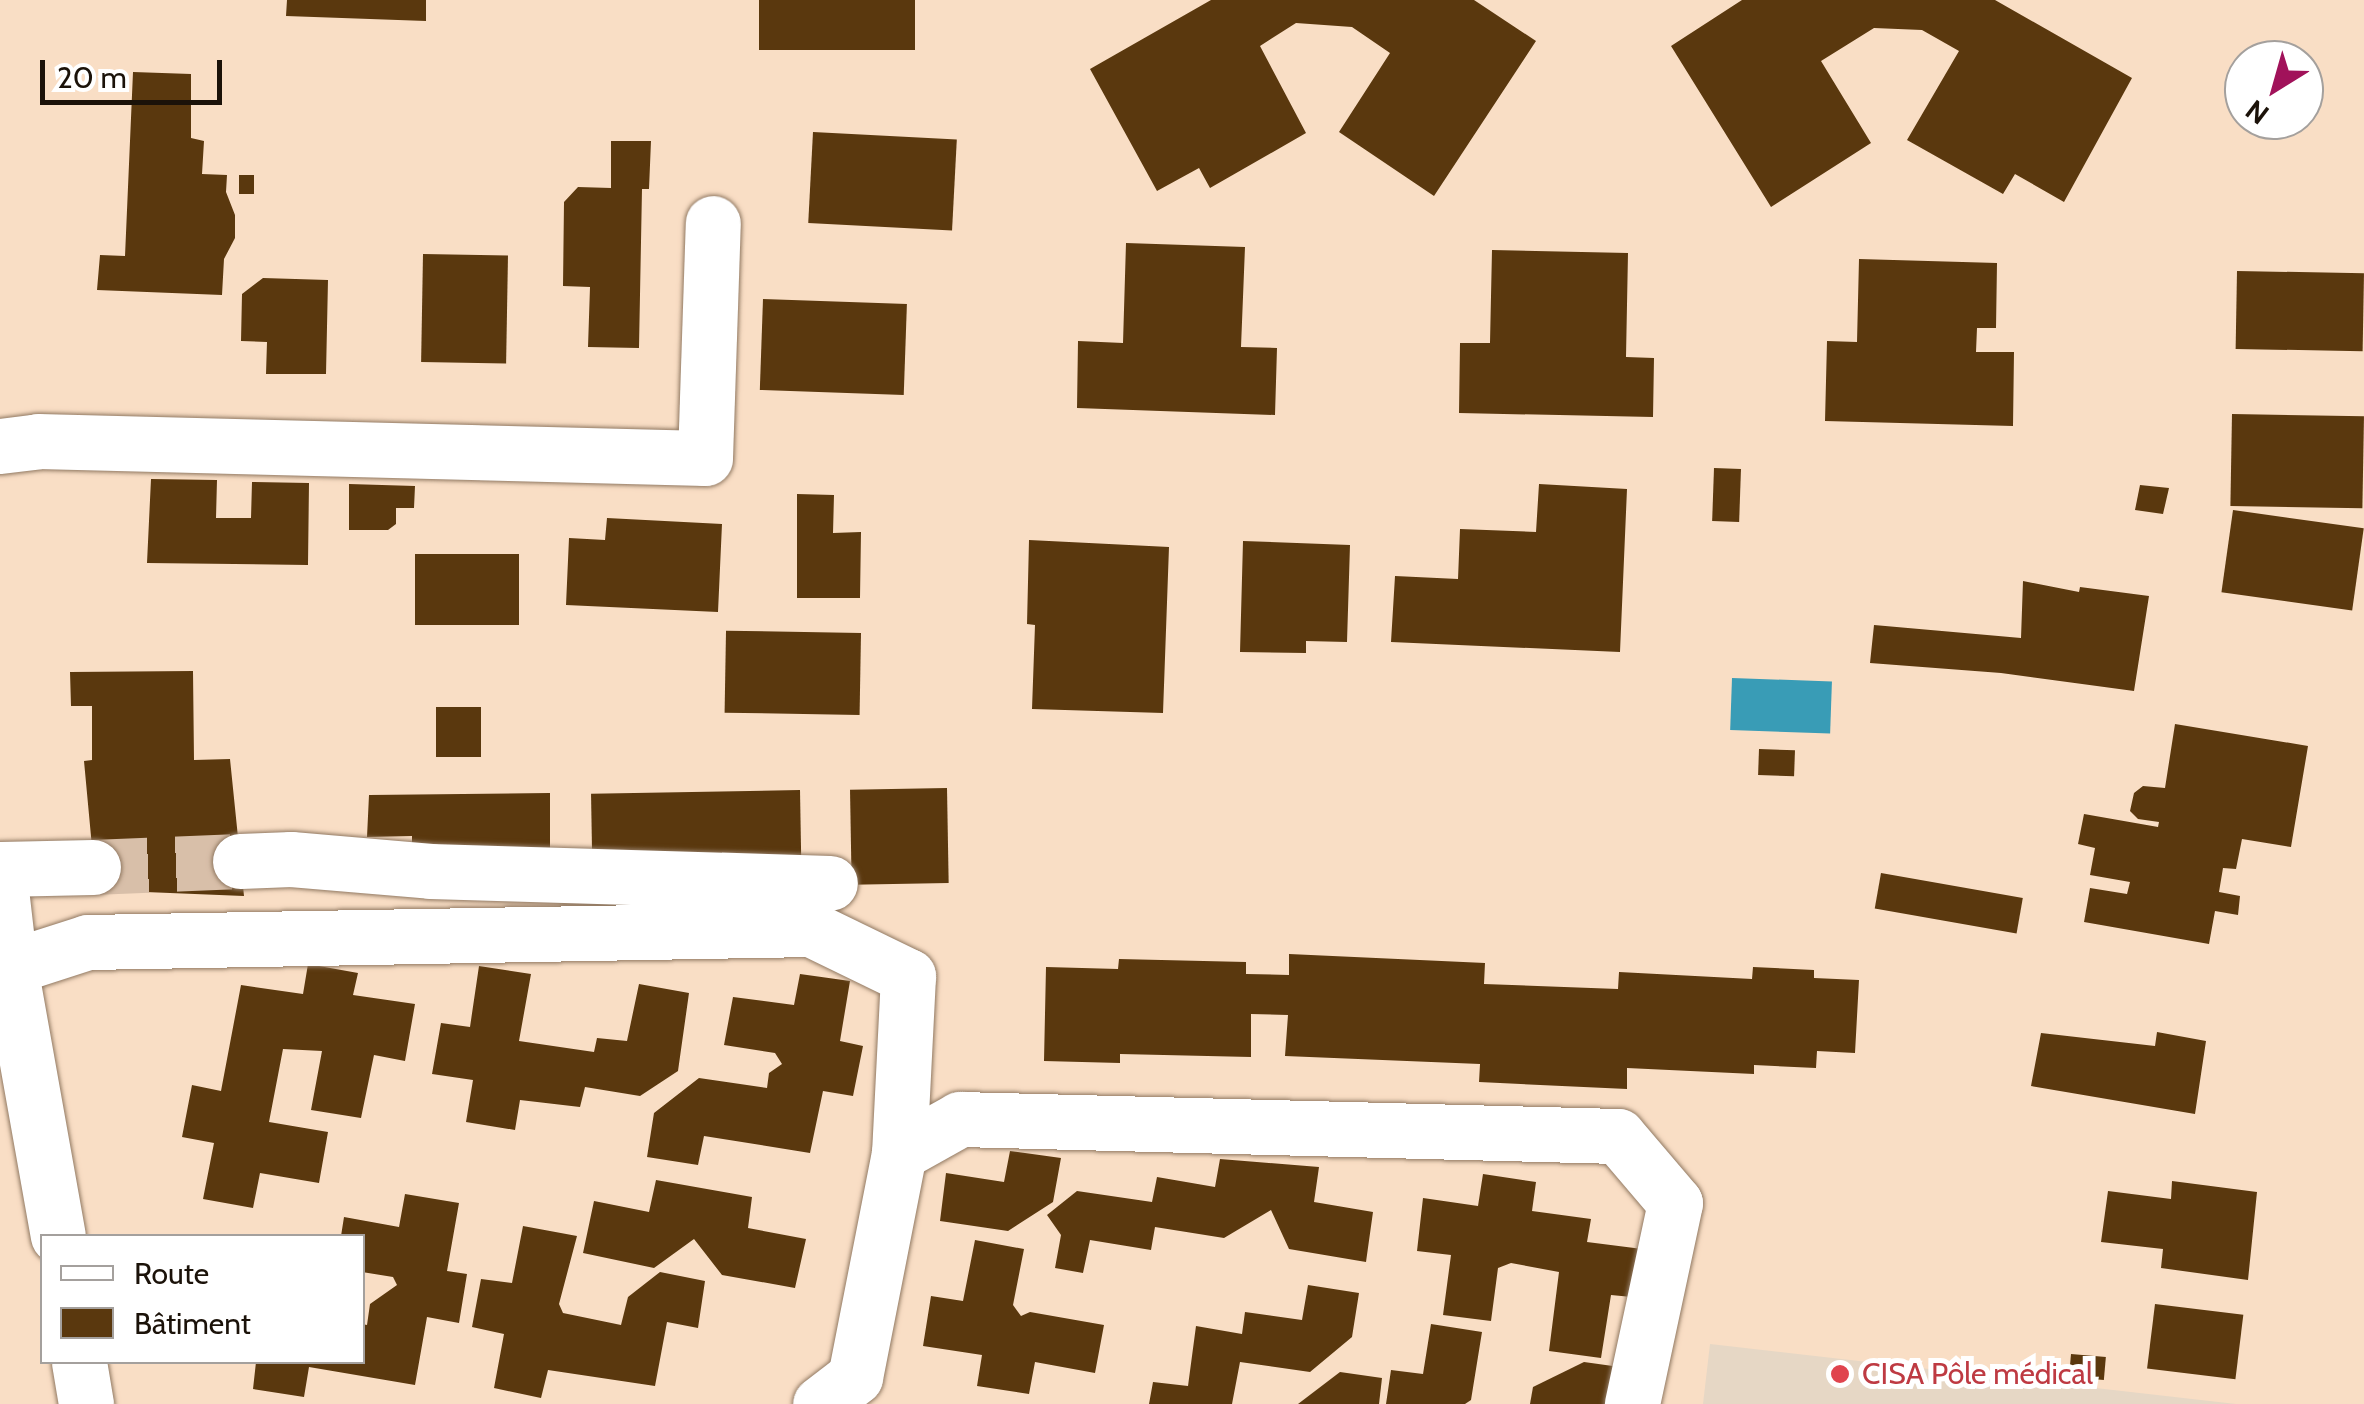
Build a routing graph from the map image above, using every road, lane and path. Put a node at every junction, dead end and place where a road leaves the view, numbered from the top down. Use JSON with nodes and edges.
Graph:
{"nodes":[{"id":1,"x":713,"y":223,"type":"dead end"},
{"id":2,"x":0,"y":446,"type":"edge"},
{"id":3,"x":240,"y":861,"type":"tunnel mouth"},
{"id":4,"x":93,"y":866,"type":"tunnel mouth"},
{"id":5,"x":0,"y":869,"type":"edge"},
{"id":6,"x":0,"y":881,"type":"edge"},
{"id":7,"x":830,"y":883,"type":"dead end"},
{"id":8,"x":10,"y":967,"type":"junction"},
{"id":9,"x":899,"y":1153,"type":"junction"},
{"id":10,"x":58,"y":1234,"type":"edge"},
{"id":11,"x":79,"y":1364,"type":"edge"},
{"id":12,"x":86,"y":1404,"type":"edge"},
{"id":13,"x":820,"y":1404,"type":"edge"},
{"id":14,"x":1632,"y":1404,"type":"edge"}],
"edges":[{"from":1,"to":2,"type":"street"},
{"from":3,"to":7,"type":"street"},
{"from":4,"to":5,"type":"street"},
{"from":6,"to":8,"type":"street"},
{"from":8,"to":9,"type":"street"},
{"from":8,"to":10,"type":"street"},
{"from":9,"to":13,"type":"street"},
{"from":9,"to":14,"type":"street"},
{"from":11,"to":12,"type":"street"}]}
